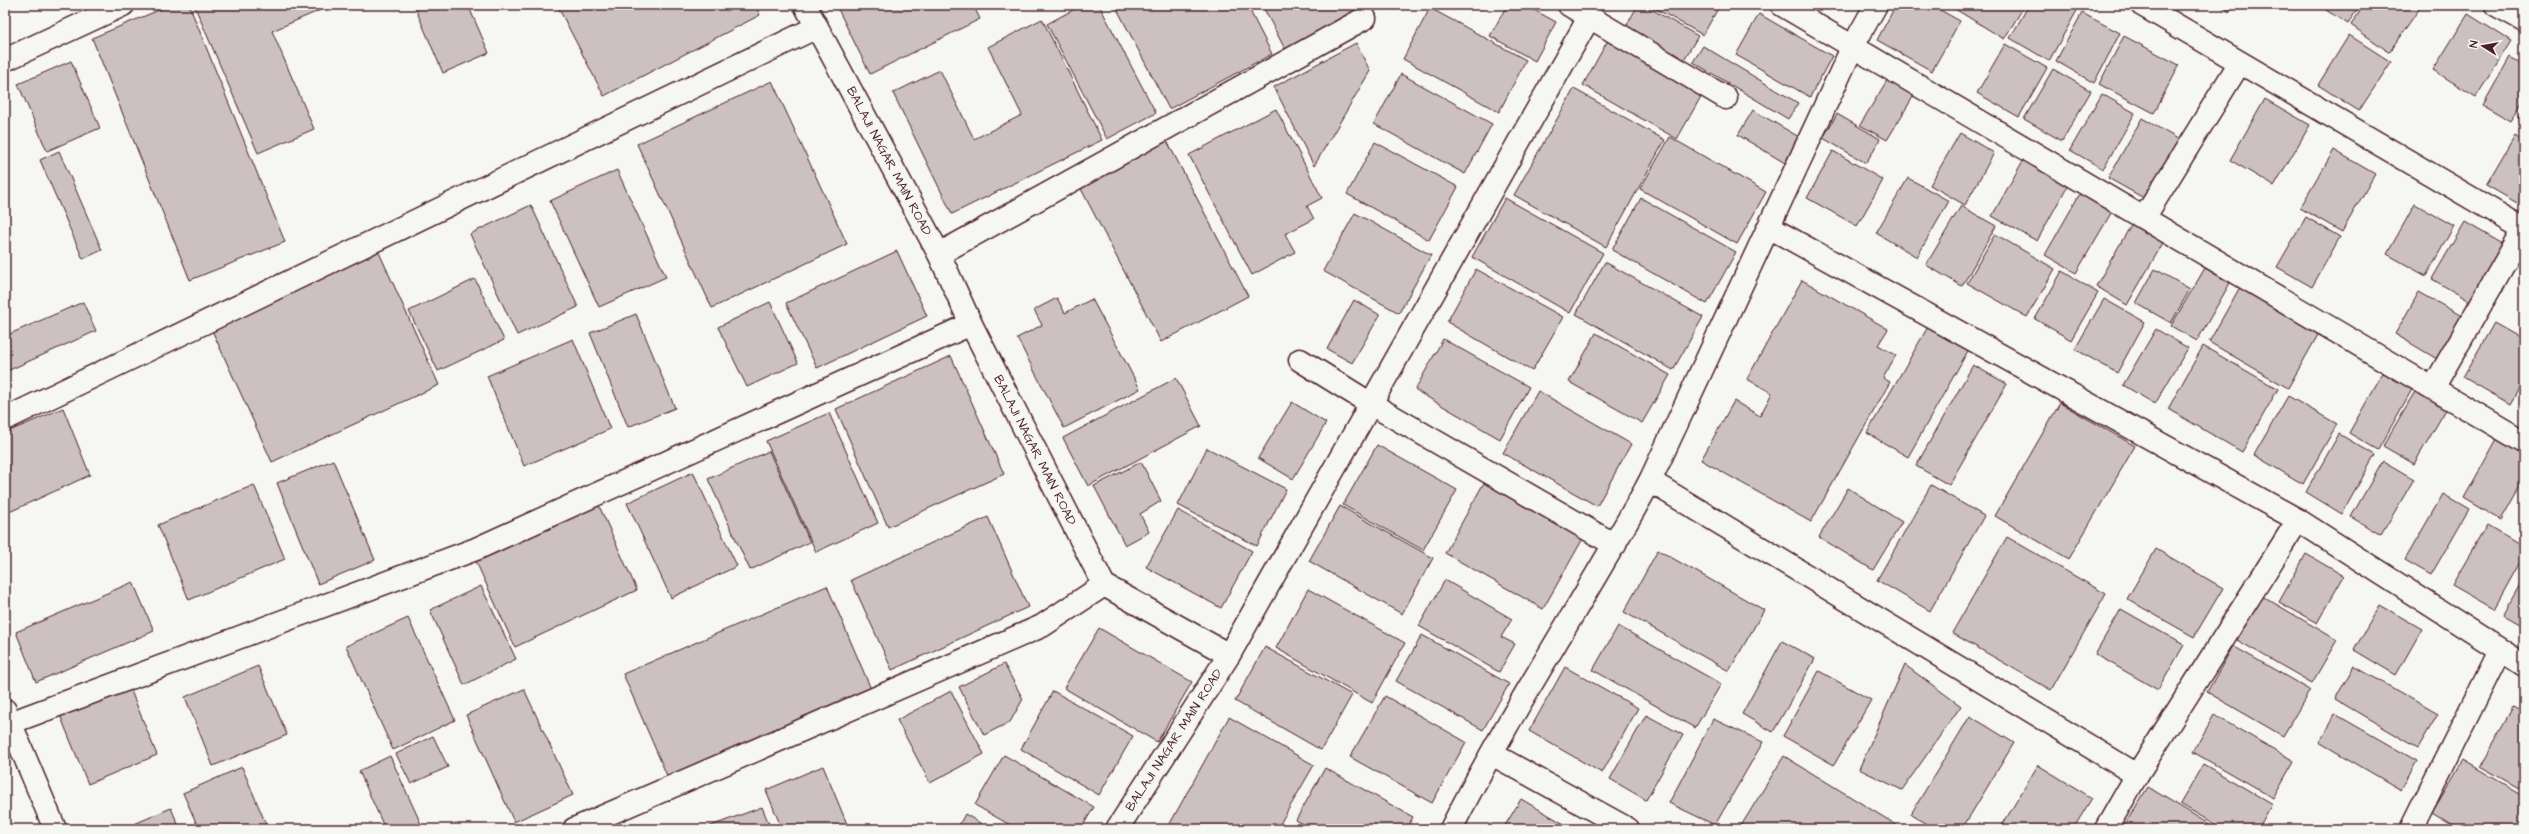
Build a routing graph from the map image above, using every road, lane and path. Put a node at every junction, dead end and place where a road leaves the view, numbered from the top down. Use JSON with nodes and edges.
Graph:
{"nodes":[{"id":1,"x":123,"y":5,"type":"edge"},
{"id":2,"x":805,"y":5,"type":"edge"},
{"id":3,"x":1569,"y":5,"type":"edge"},
{"id":4,"x":1782,"y":5,"type":"edge"},
{"id":5,"x":1876,"y":5,"type":"edge"},
{"id":6,"x":2142,"y":5,"type":"edge"},
{"id":7,"x":2496,"y":5,"type":"edge"},
{"id":8,"x":1590,"y":16,"type":"junction"},
{"id":9,"x":1365,"y":18,"type":"dead end"},
{"id":10,"x":2524,"y":20,"type":"edge"},
{"id":11,"x":817,"y":27,"type":"junction"},
{"id":12,"x":1853,"y":46,"type":"junction"},
{"id":13,"x":5,"y":60,"type":"edge"},
{"id":14,"x":2239,"y":64,"type":"junction"},
{"id":15,"x":1726,"y":98,"type":"dead end"},
{"id":16,"x":2144,"y":218,"type":"junction"},
{"id":17,"x":1769,"y":227,"type":"junction"},
{"id":18,"x":2524,"y":229,"type":"edge"},
{"id":19,"x":939,"y":254,"type":"junction"},
{"id":20,"x":971,"y":324,"type":"junction"},
{"id":21,"x":1300,"y":360,"type":"dead end"},
{"id":22,"x":2433,"y":388,"type":"junction"},
{"id":23,"x":1371,"y":404,"type":"junction"},
{"id":24,"x":5,"y":419,"type":"edge"},
{"id":25,"x":2524,"y":442,"type":"edge"},
{"id":26,"x":1650,"y":481,"type":"junction"},
{"id":27,"x":2298,"y":520,"type":"junction"},
{"id":28,"x":1615,"y":545,"type":"junction"},
{"id":29,"x":1104,"y":585,"type":"junction"},
{"id":30,"x":2500,"y":650,"type":"junction"},
{"id":31,"x":1229,"y":655,"type":"junction"},
{"id":32,"x":2524,"y":664,"type":"edge"},
{"id":33,"x":8,"y":717,"type":"edge"},
{"id":34,"x":1492,"y":754,"type":"junction"},
{"id":35,"x":2137,"y":775,"type":"junction"},
{"id":36,"x":56,"y":829,"type":"edge"},
{"id":37,"x":574,"y":829,"type":"edge"},
{"id":38,"x":1117,"y":829,"type":"edge"},
{"id":39,"x":1451,"y":829,"type":"edge"},
{"id":40,"x":1628,"y":829,"type":"edge"},
{"id":41,"x":2106,"y":829,"type":"edge"},
{"id":42,"x":2411,"y":829,"type":"edge"}],
"edges":[{"from":1,"to":13,"type":"street"},
{"from":2,"to":11,"type":"street","name":"BALAJI NAGAR MAIN ROAD"},
{"from":3,"to":8,"type":"street"},
{"from":4,"to":12,"type":"street"},
{"from":5,"to":12,"type":"street"},
{"from":6,"to":14,"type":"street"},
{"from":7,"to":10,"type":"street"},
{"from":8,"to":15,"type":"street"},
{"from":8,"to":23,"type":"street"},
{"from":9,"to":19,"type":"street"},
{"from":11,"to":19,"type":"street","name":"BALAJI NAGAR MAIN ROAD"},
{"from":11,"to":24,"type":"street"},
{"from":12,"to":16,"type":"street"},
{"from":12,"to":17,"type":"street"},
{"from":14,"to":16,"type":"street"},
{"from":14,"to":18,"type":"street"},
{"from":16,"to":22,"type":"street"},
{"from":17,"to":26,"type":"street"},
{"from":17,"to":27,"type":"street"},
{"from":18,"to":22,"type":"street"},
{"from":19,"to":20,"type":"street","name":"BALAJI NAGAR MAIN ROAD"},
{"from":20,"to":29,"type":"street","name":"BALAJI NAGAR MAIN ROAD"},
{"from":20,"to":33,"type":"street"},
{"from":21,"to":23,"type":"street"},
{"from":22,"to":25,"type":"street"},
{"from":23,"to":28,"type":"street"},
{"from":23,"to":31,"type":"street"},
{"from":26,"to":28,"type":"street"},
{"from":26,"to":35,"type":"street"},
{"from":27,"to":30,"type":"street"},
{"from":27,"to":35,"type":"street"},
{"from":28,"to":34,"type":"street"},
{"from":29,"to":31,"type":"street","name":"BALAJI NAGAR MAIN ROAD"},
{"from":29,"to":37,"type":"street"},
{"from":30,"to":32,"type":"street"},
{"from":30,"to":42,"type":"street"},
{"from":31,"to":38,"type":"street","name":"BALAJI NAGAR MAIN ROAD"},
{"from":33,"to":36,"type":"street"},
{"from":34,"to":39,"type":"street"},
{"from":34,"to":40,"type":"street"},
{"from":35,"to":41,"type":"street"}]}
